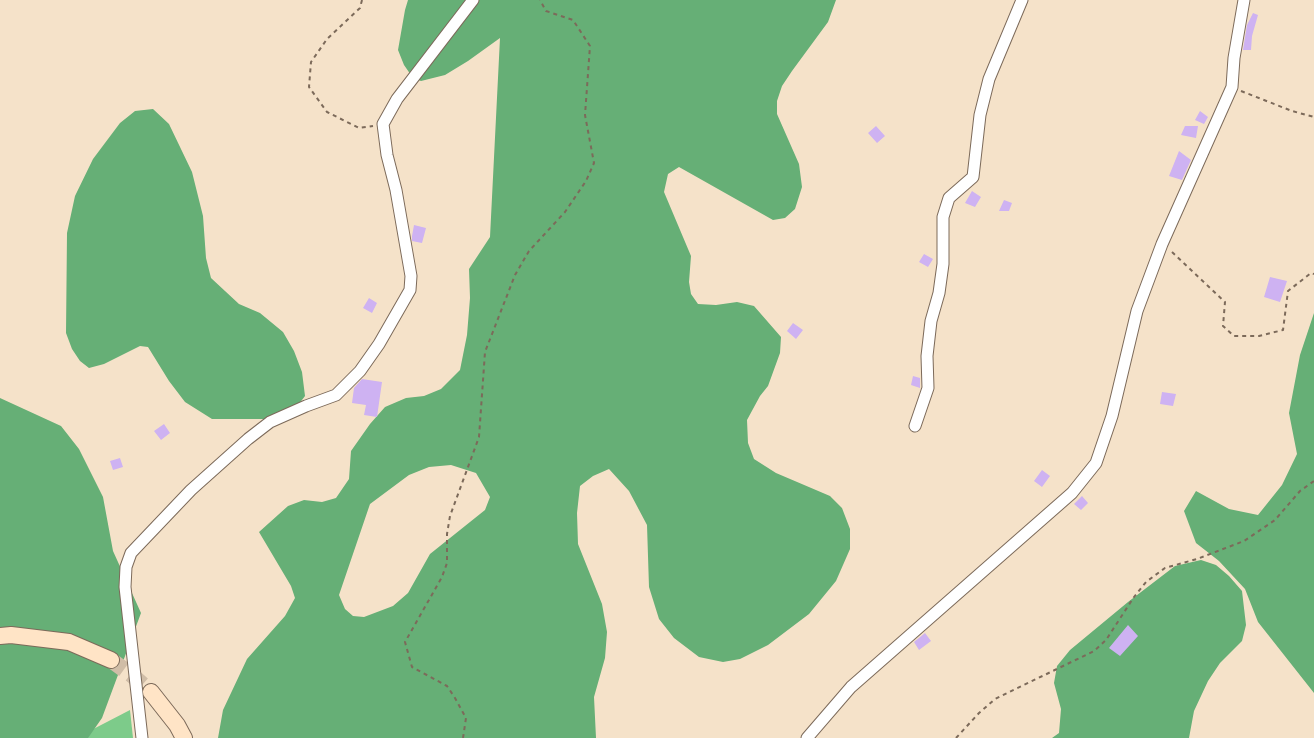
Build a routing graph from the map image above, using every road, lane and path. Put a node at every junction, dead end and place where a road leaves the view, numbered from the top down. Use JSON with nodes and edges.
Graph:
{"nodes":[{"id":1,"x":362,"y":0,"type":"edge"},
{"id":2,"x":473,"y":0,"type":"edge"},
{"id":3,"x":540,"y":0,"type":"edge"},
{"id":4,"x":1022,"y":0,"type":"edge"},
{"id":5,"x":1244,"y":0,"type":"edge"},
{"id":6,"x":1232,"y":87,"type":"junction"},
{"id":7,"x":1314,"y":117,"type":"edge"},
{"id":8,"x":383,"y":124,"type":"junction"},
{"id":9,"x":1162,"y":244,"type":"junction"},
{"id":10,"x":1314,"y":274,"type":"edge"},
{"id":11,"x":914,"y":426,"type":"dead end"},
{"id":12,"x":1314,"y":480,"type":"edge"},
{"id":13,"x":0,"y":636,"type":"edge"},
{"id":14,"x":111,"y":660,"type":"tunnel mouth"},
{"id":15,"x":151,"y":692,"type":"tunnel mouth"},
{"id":16,"x":142,"y":738,"type":"edge"},
{"id":17,"x":184,"y":738,"type":"edge"},
{"id":18,"x":463,"y":738,"type":"edge"},
{"id":19,"x":807,"y":738,"type":"edge"},
{"id":20,"x":956,"y":738,"type":"edge"}],
"edges":[{"from":1,"to":8,"type":"path"},
{"from":2,"to":8,"type":"street"},
{"from":3,"to":18,"type":"path"},
{"from":4,"to":11,"type":"street"},
{"from":5,"to":6,"type":"street"},
{"from":6,"to":7,"type":"path"},
{"from":6,"to":9,"type":"street"},
{"from":8,"to":16,"type":"street"},
{"from":9,"to":10,"type":"path"},
{"from":9,"to":19,"type":"street"},
{"from":12,"to":20,"type":"path"},
{"from":13,"to":14,"type":"street"},
{"from":15,"to":17,"type":"street"}]}
